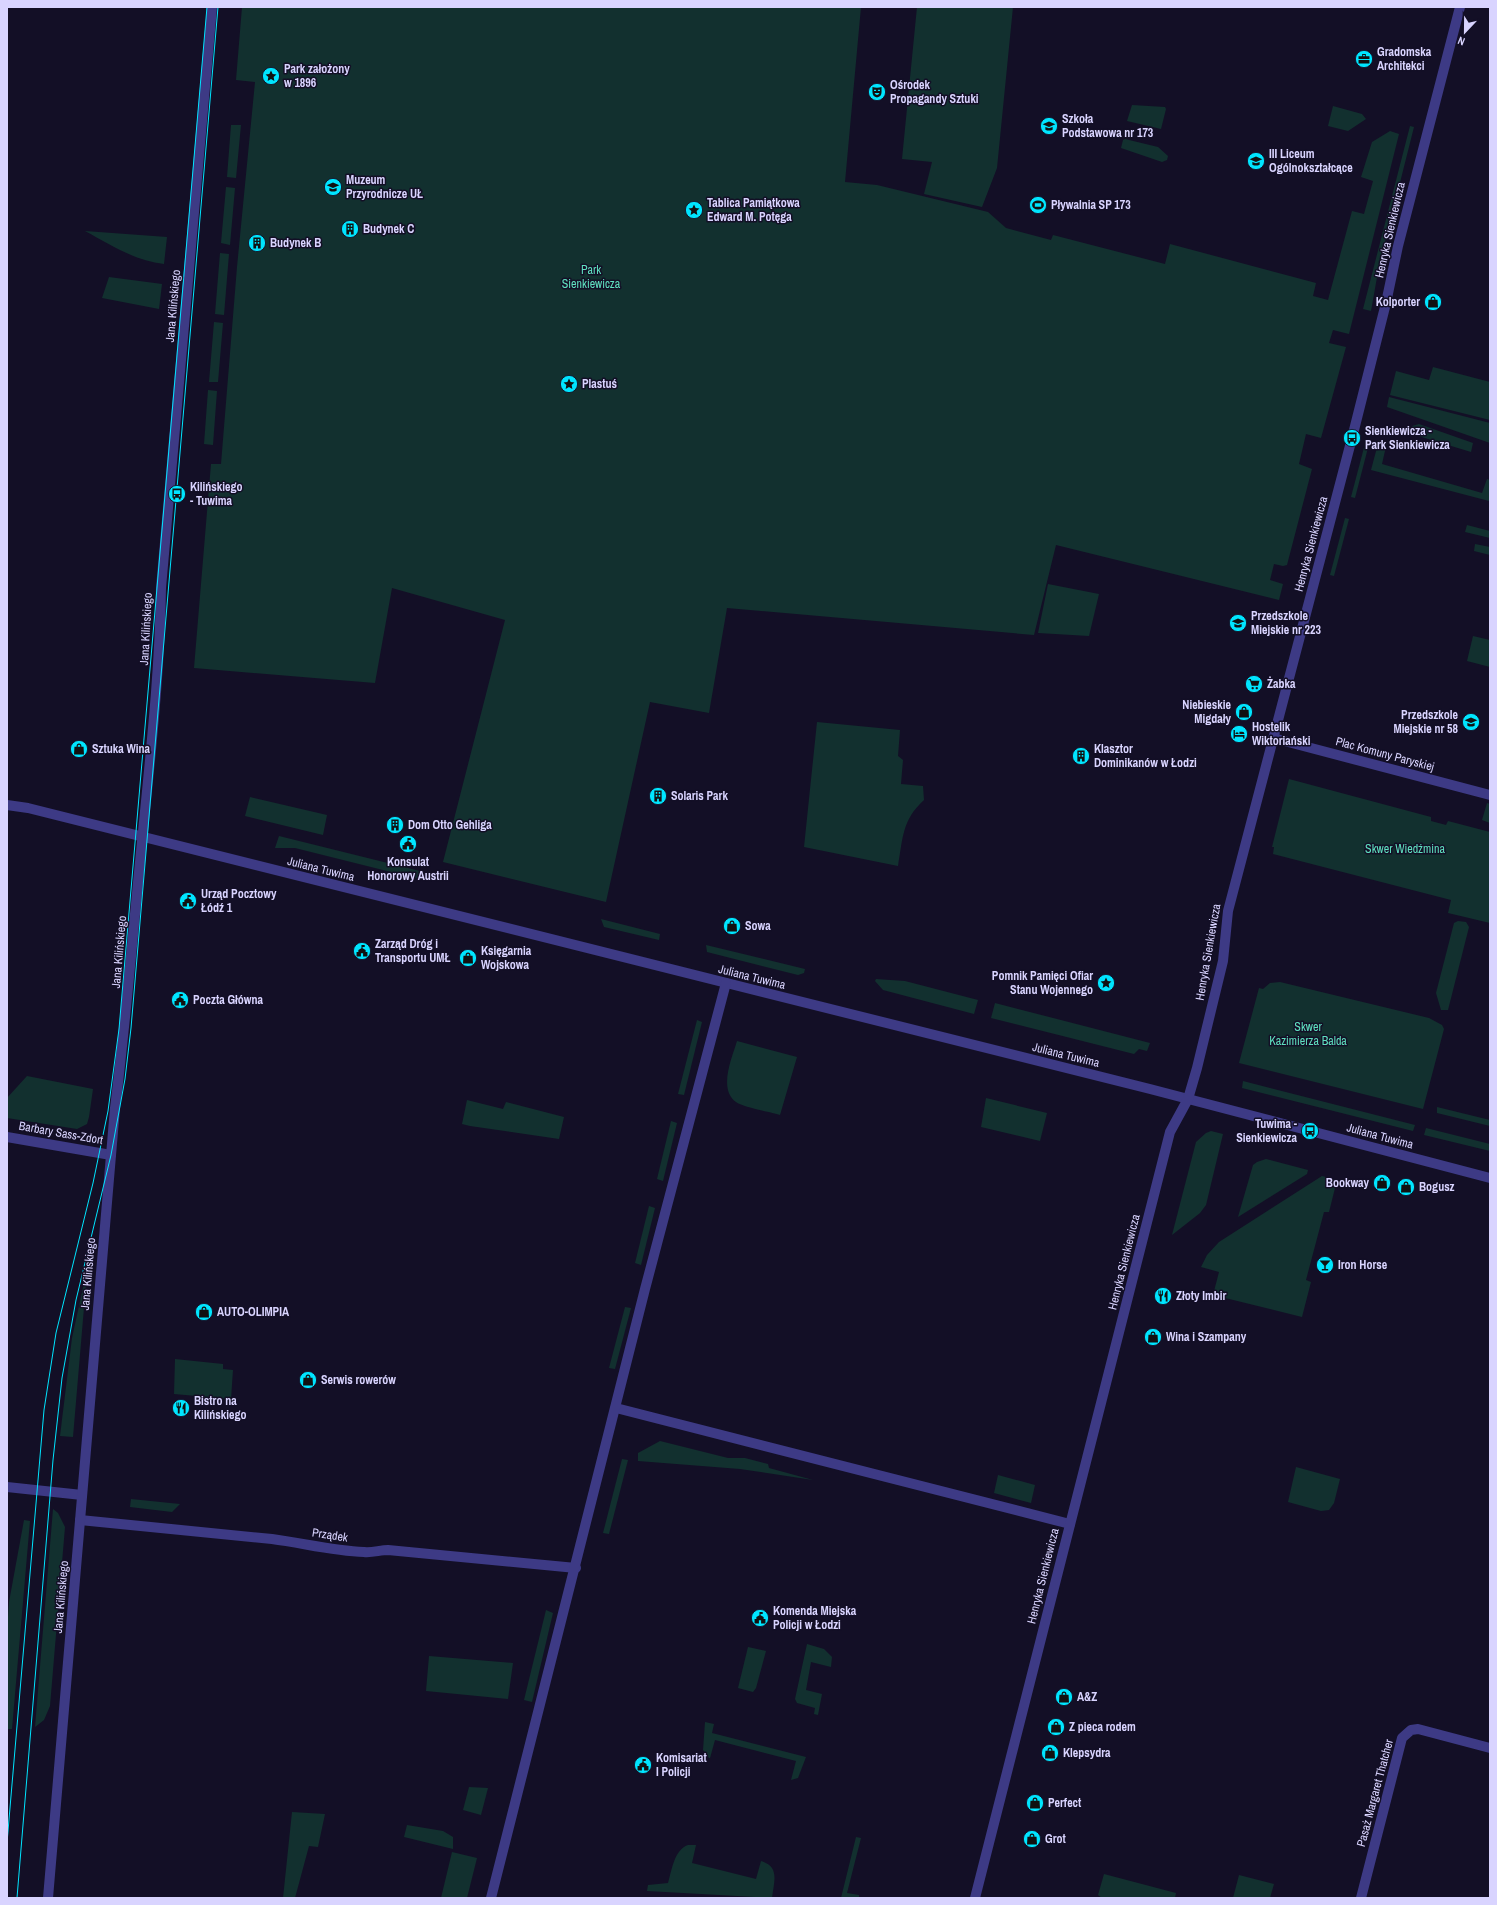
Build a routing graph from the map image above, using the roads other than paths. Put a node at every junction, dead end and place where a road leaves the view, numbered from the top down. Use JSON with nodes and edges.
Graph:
{"nodes":[{"id":1,"x":212,"y":7,"type":"edge"},
{"id":2,"x":1460,"y":7,"type":"edge"},
{"id":3,"x":1273,"y":738,"type":"junction"},
{"id":4,"x":1490,"y":795,"type":"edge"},
{"id":5,"x":7,"y":805,"type":"edge"},
{"id":6,"x":142,"y":837,"type":"junction"},
{"id":7,"x":726,"y":983,"type":"junction"},
{"id":8,"x":1188,"y":1099,"type":"junction"},
{"id":9,"x":7,"y":1137,"type":"edge"},
{"id":10,"x":111,"y":1155,"type":"junction"},
{"id":11,"x":1490,"y":1178,"type":"edge"},
{"id":12,"x":616,"y":1408,"type":"junction"},
{"id":13,"x":7,"y":1488,"type":"edge"},
{"id":14,"x":82,"y":1495,"type":"junction"},
{"id":15,"x":80,"y":1520,"type":"junction"},
{"id":16,"x":1070,"y":1524,"type":"junction"},
{"id":17,"x":576,"y":1568,"type":"junction"},
{"id":18,"x":1490,"y":1748,"type":"edge"},
{"id":19,"x":48,"y":1898,"type":"edge"},
{"id":20,"x":491,"y":1898,"type":"edge"},
{"id":21,"x":975,"y":1898,"type":"edge"},
{"id":22,"x":1361,"y":1898,"type":"edge"}],
"edges":[{"from":1,"to":6,"type":"street","name":"Jana Kilińskiego"},
{"from":2,"to":3,"type":"street","name":"Henryka Sienkiewicza"},
{"from":3,"to":4,"type":"street","name":"Plac Komuny Paryskiej"},
{"from":3,"to":8,"type":"street","name":"Henryka Sienkiewicza"},
{"from":5,"to":6,"type":"street","name":"Juliana Tuwima"},
{"from":6,"to":7,"type":"street","name":"Juliana Tuwima"},
{"from":6,"to":10,"type":"street","name":"Jana Kilińskiego"},
{"from":7,"to":8,"type":"street","name":"Juliana Tuwima"},
{"from":7,"to":12,"type":"street"},
{"from":8,"to":11,"type":"street","name":"Juliana Tuwima"},
{"from":8,"to":16,"type":"street","name":"Henryka Sienkiewicza"},
{"from":9,"to":10,"type":"street","name":"Barbary Sass-Zdort"},
{"from":10,"to":14,"type":"street","name":"Jana Kilińskiego"},
{"from":12,"to":16,"type":"street"},
{"from":12,"to":17,"type":"street"},
{"from":13,"to":14,"type":"street"},
{"from":14,"to":15,"type":"street","name":"Jana Kilińskiego"},
{"from":15,"to":17,"type":"street","name":"Prządek"},
{"from":15,"to":19,"type":"street","name":"Jana Kilińskiego"},
{"from":16,"to":21,"type":"street","name":"Henryka Sienkiewicza"},
{"from":17,"to":20,"type":"street"},
{"from":18,"to":22,"type":"street","name":"Pasaż Margaret Thatcher"}]}
